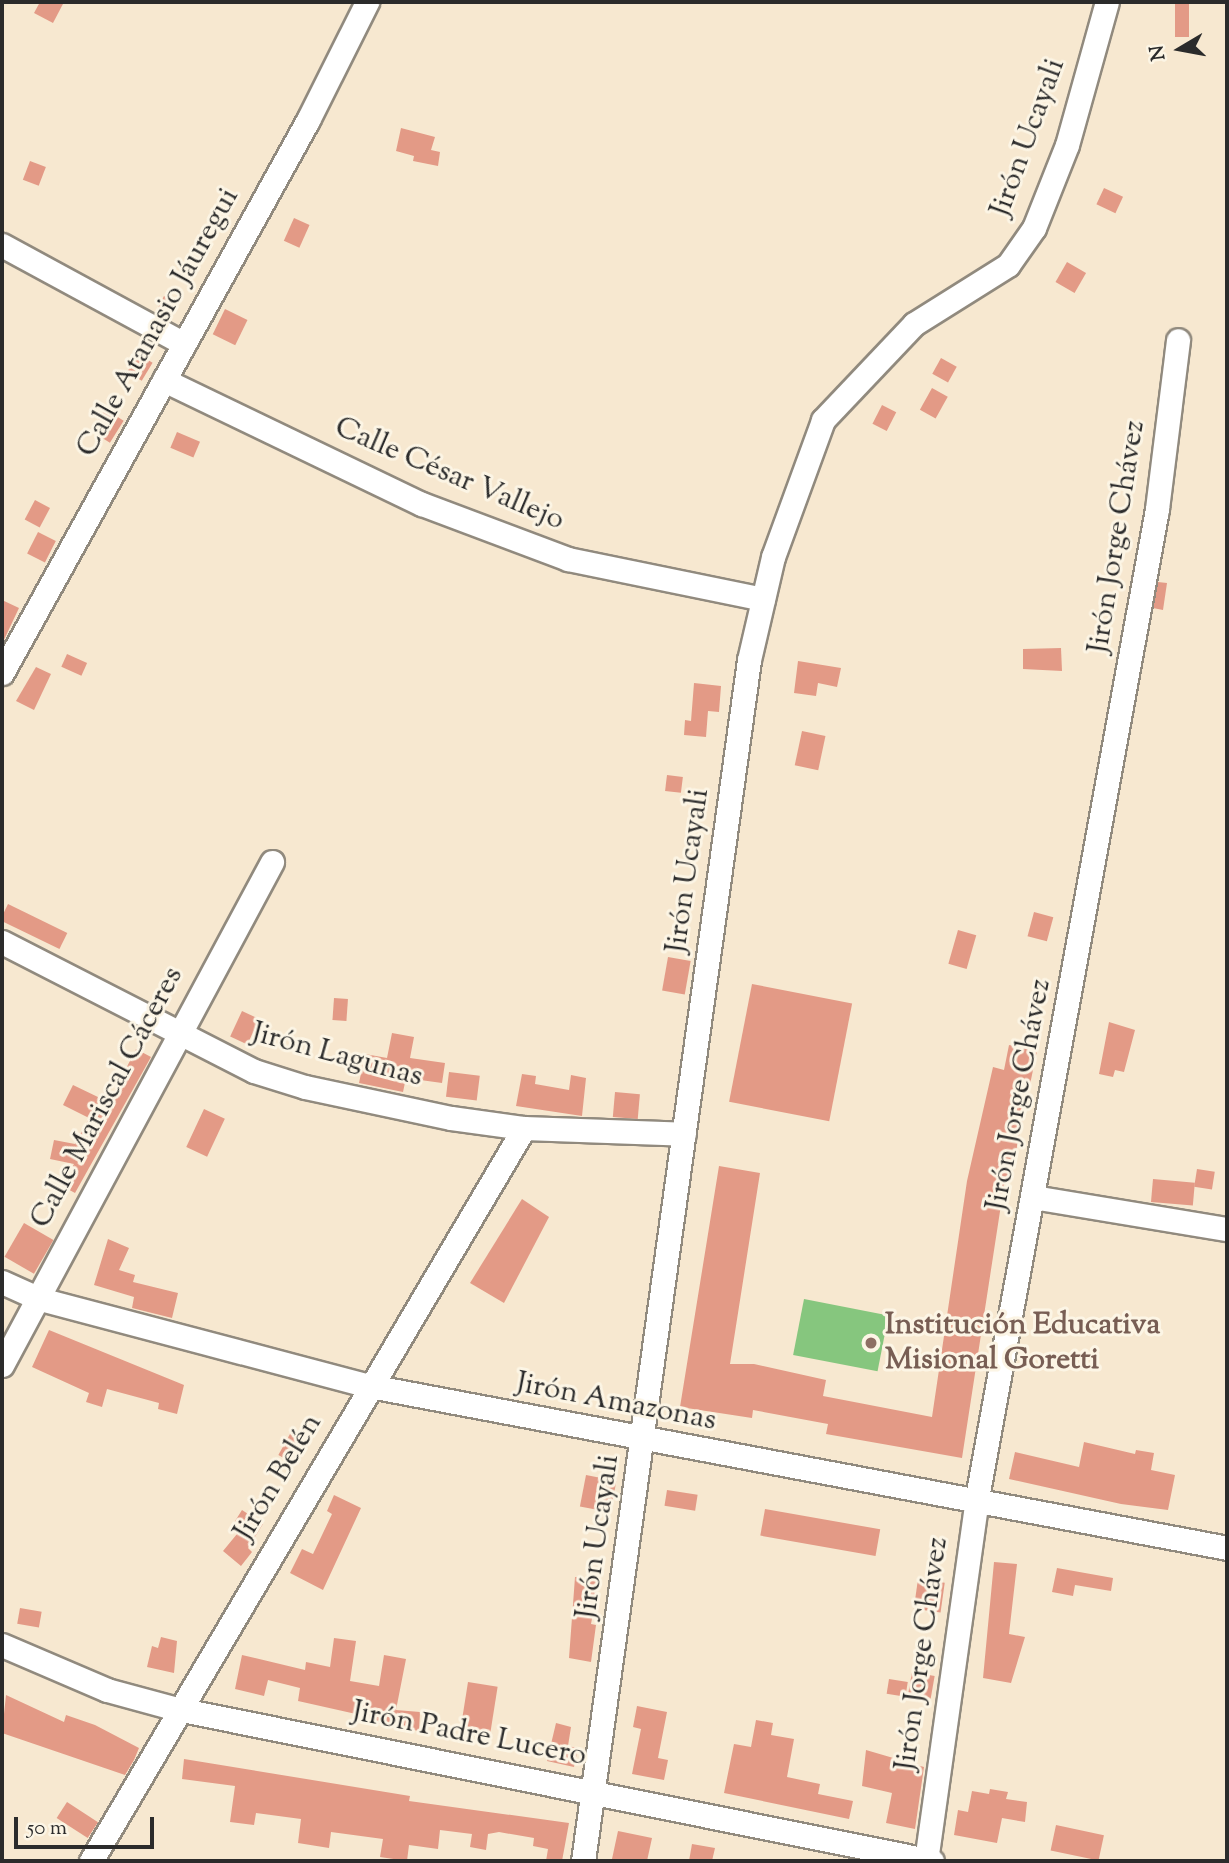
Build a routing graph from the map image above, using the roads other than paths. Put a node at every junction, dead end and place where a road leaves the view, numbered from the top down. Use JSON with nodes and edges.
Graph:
{"nodes":[{"id":1,"x":367,"y":2,"type":"edge"},
{"id":2,"x":1107,"y":2,"type":"edge"},
{"id":3,"x":2,"y":245,"type":"edge"},
{"id":4,"x":1178,"y":340,"type":"dead end"},
{"id":5,"x":184,"y":344,"type":"junction"},
{"id":6,"x":164,"y":380,"type":"junction"},
{"id":7,"x":764,"y":599,"type":"junction"},
{"id":8,"x":2,"y":673,"type":"edge"},
{"id":9,"x":272,"y":862,"type":"dead end"},
{"id":10,"x":2,"y":942,"type":"edge"},
{"id":11,"x":176,"y":1034,"type":"junction"},
{"id":12,"x":524,"y":1128,"type":"junction"},
{"id":13,"x":684,"y":1134,"type":"junction"},
{"id":14,"x":1033,"y":1197,"type":"junction"},
{"id":15,"x":1227,"y":1229,"type":"edge"},
{"id":16,"x":2,"y":1282,"type":"edge"},
{"id":17,"x":40,"y":1299,"type":"junction"},
{"id":18,"x":2,"y":1365,"type":"edge"},
{"id":19,"x":370,"y":1386,"type":"junction"},
{"id":20,"x":644,"y":1441,"type":"junction"},
{"id":21,"x":976,"y":1503,"type":"junction"},
{"id":22,"x":1227,"y":1548,"type":"edge"},
{"id":23,"x":2,"y":1645,"type":"edge"},
{"id":24,"x":177,"y":1709,"type":"junction"},
{"id":25,"x":596,"y":1792,"type":"junction"},
{"id":26,"x":91,"y":1861,"type":"edge"},
{"id":27,"x":583,"y":1861,"type":"edge"},
{"id":28,"x":928,"y":1861,"type":"edge"}],
"edges":[{"from":1,"to":5,"type":"street","name":"Calle Atanasio Jáuregui"},
{"from":2,"to":7,"type":"street","name":"Jirón Ucayali"},
{"from":3,"to":5,"type":"street"},
{"from":4,"to":14,"type":"street","name":"Jirón Jorge Chávez"},
{"from":5,"to":6,"type":"street","name":"Calle Atanasio Jáuregui"},
{"from":6,"to":7,"type":"street","name":"Calle César Vallejo"},
{"from":6,"to":8,"type":"street","name":"Calle Atanasio Jáuregui"},
{"from":7,"to":13,"type":"street","name":"Jirón Ucayali"},
{"from":9,"to":11,"type":"street","name":"Calle Mariscal Cáceres"},
{"from":10,"to":11,"type":"street","name":"Jirón Lagunas"},
{"from":11,"to":12,"type":"street","name":"Jirón Lagunas"},
{"from":11,"to":17,"type":"street","name":"Calle Mariscal Cáceres"},
{"from":12,"to":13,"type":"street","name":"Jirón Lagunas"},
{"from":12,"to":19,"type":"street","name":"Jirón Belén"},
{"from":13,"to":20,"type":"street","name":"Jirón Ucayali"},
{"from":14,"to":15,"type":"street"},
{"from":14,"to":21,"type":"street","name":"Jirón Jorge Chávez"},
{"from":16,"to":17,"type":"street","name":"Jirón Amazonas"},
{"from":17,"to":18,"type":"street","name":"Calle Mariscal Cáceres"},
{"from":17,"to":19,"type":"street","name":"Jirón Amazonas"},
{"from":19,"to":20,"type":"street","name":"Jirón Amazonas"},
{"from":19,"to":24,"type":"street","name":"Jirón Belén"},
{"from":20,"to":21,"type":"street","name":"Jirón Amazonas"},
{"from":20,"to":25,"type":"street","name":"Jirón Ucayali"},
{"from":21,"to":22,"type":"street","name":"Jirón Amazonas"},
{"from":21,"to":28,"type":"street","name":"Jirón Jorge Chávez"},
{"from":23,"to":24,"type":"street","name":"Jirón Padre Lucero"},
{"from":24,"to":25,"type":"street","name":"Jirón Padre Lucero"},
{"from":24,"to":26,"type":"street","name":"Jirón Belén"},
{"from":25,"to":27,"type":"street","name":"Jirón Ucayali"},
{"from":25,"to":28,"type":"street","name":"Jirón Padre Lucero"}]}
